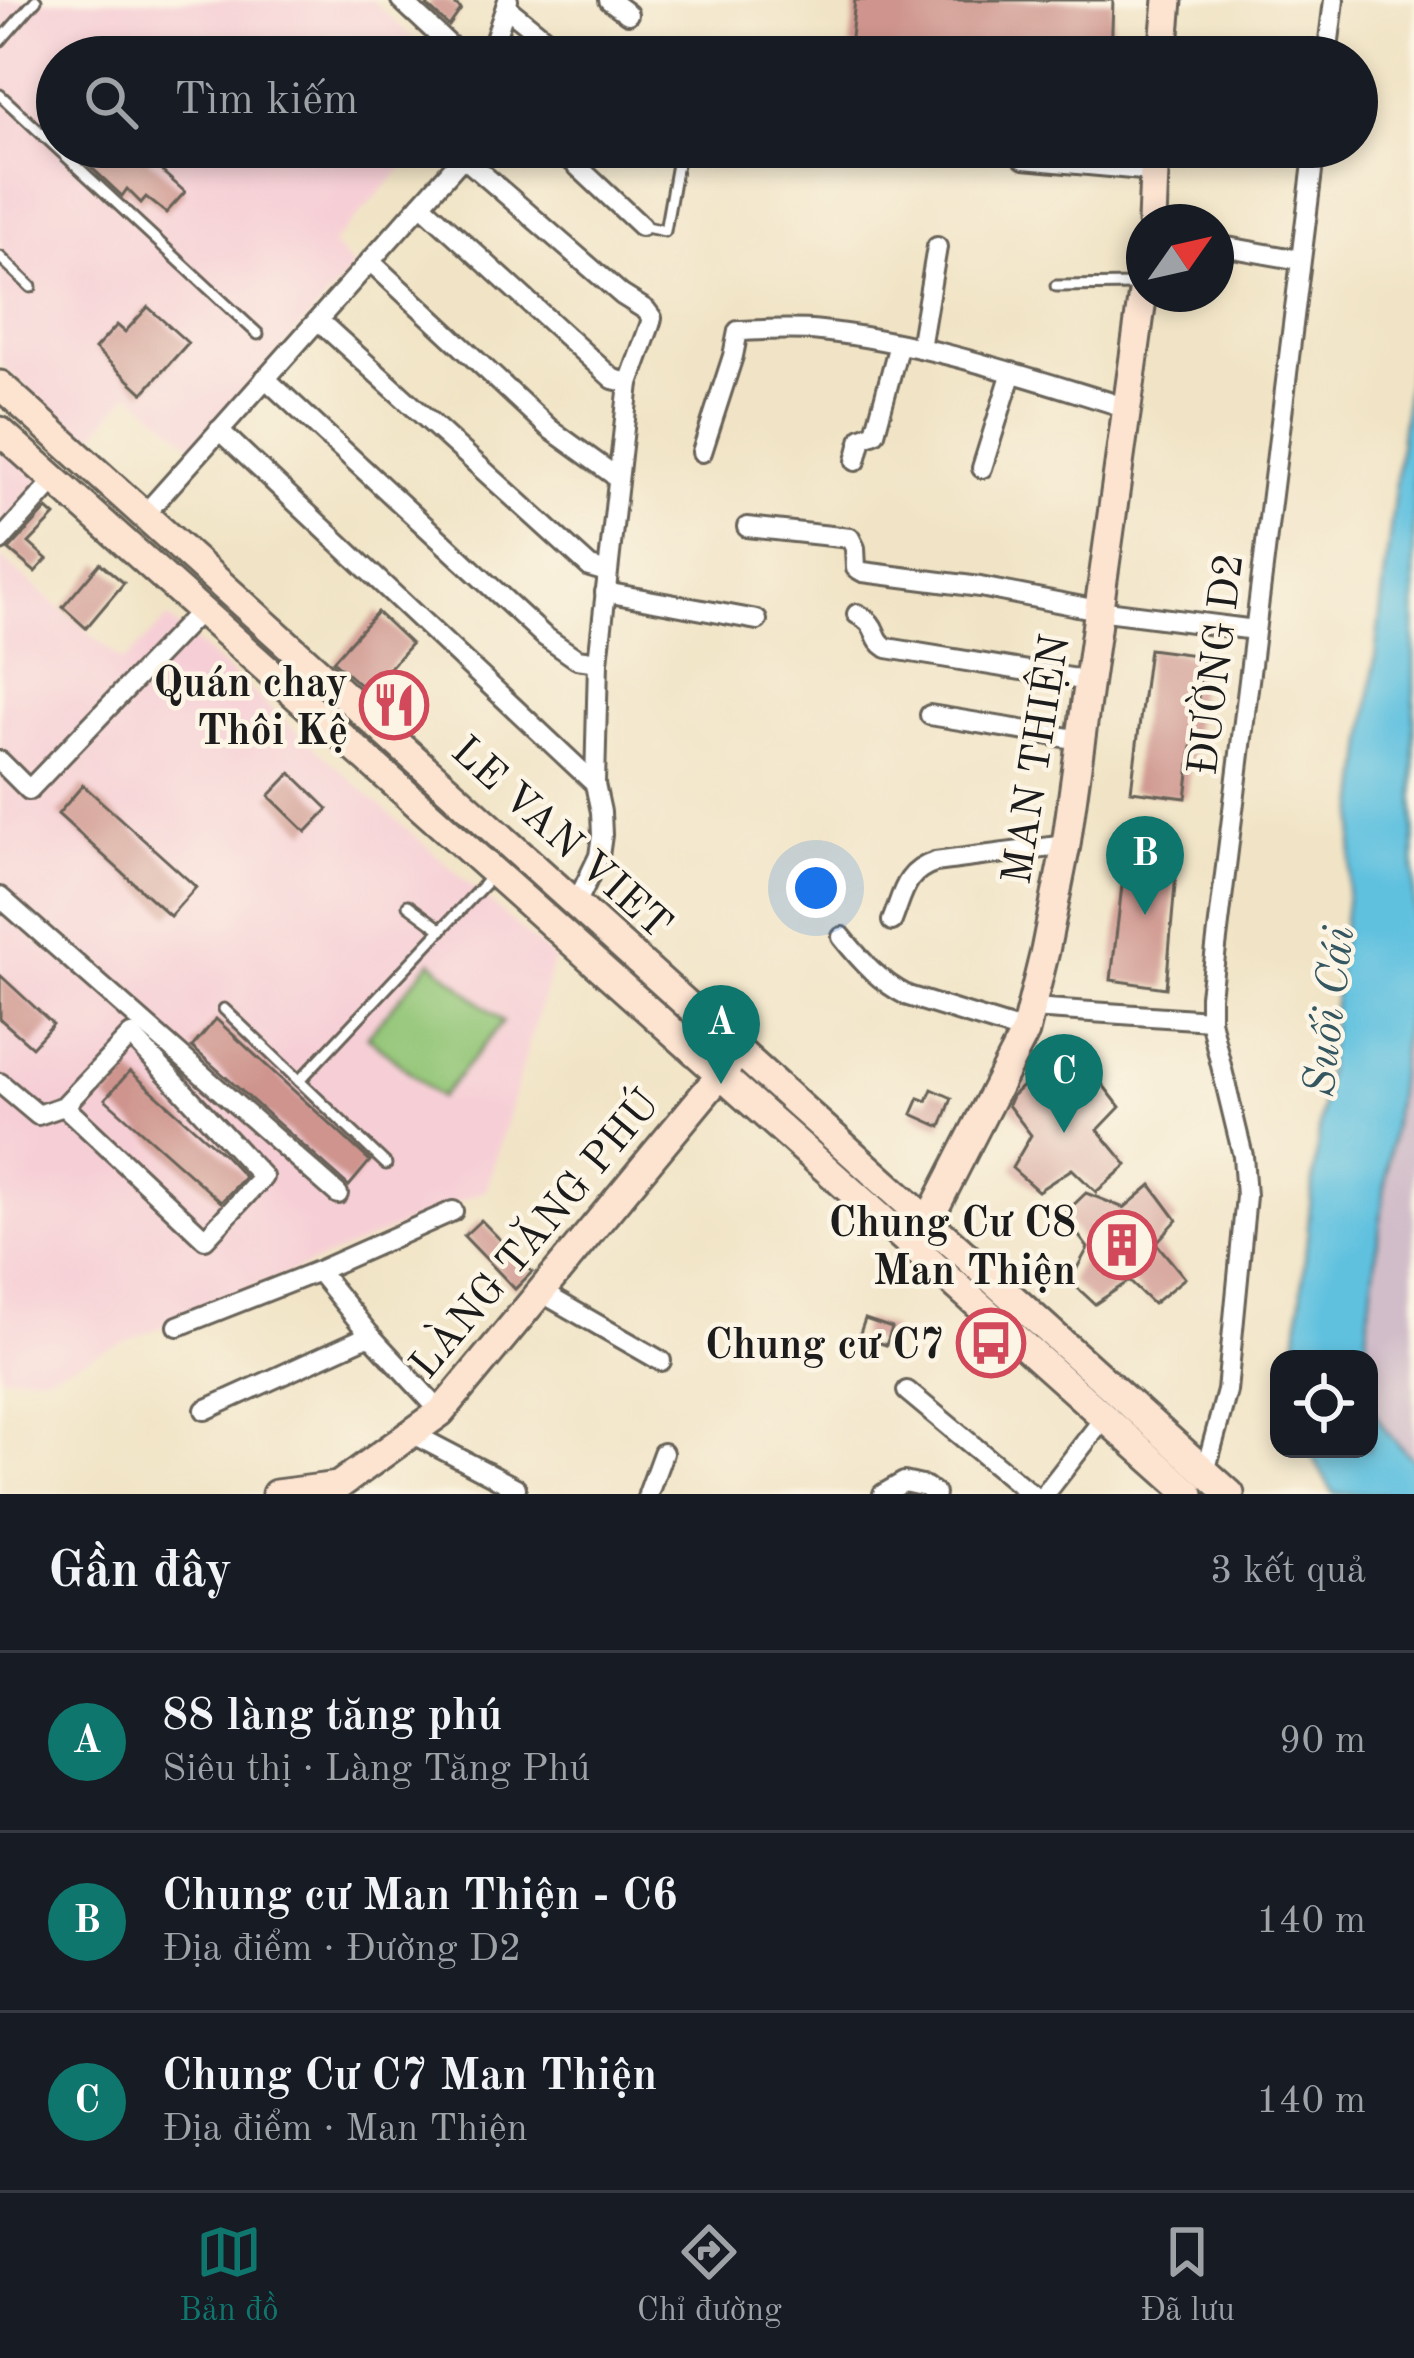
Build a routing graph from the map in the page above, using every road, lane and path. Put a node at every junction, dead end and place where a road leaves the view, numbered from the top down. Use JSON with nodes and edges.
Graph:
{"nodes":[{"id":1,"x":36,"y":0,"type":"edge"},
{"id":2,"x":400,"y":0,"type":"edge"},
{"id":3,"x":609,"y":0,"type":"edge"},
{"id":4,"x":1168,"y":0,"type":"edge"},
{"id":5,"x":1334,"y":0,"type":"edge"},
{"id":6,"x":507,"y":4,"type":"edge"},
{"id":7,"x":628,"y":14,"type":"dead end"},
{"id":8,"x":439,"y":36,"type":"edge"},
{"id":9,"x":496,"y":36,"type":"edge"},
{"id":10,"x":544,"y":36,"type":"edge"},
{"id":11,"x":1164,"y":36,"type":"edge"},
{"id":12,"x":1330,"y":36,"type":"edge"},
{"id":13,"x":0,"y":41,"type":"edge"},
{"id":14,"x":0,"y":95,"type":"edge"},
{"id":15,"x":36,"y":128,"type":"edge"},
{"id":16,"x":79,"y":168,"type":"edge"},
{"id":17,"x":453,"y":168,"type":"edge"},
{"id":18,"x":476,"y":168,"type":"edge"},
{"id":19,"x":579,"y":168,"type":"edge"},
{"id":20,"x":677,"y":168,"type":"edge"},
{"id":21,"x":1154,"y":168,"type":"edge"},
{"id":22,"x":1312,"y":168,"type":"edge"},
{"id":23,"x":421,"y":204,"type":"junction"},
{"id":24,"x":1153,"y":204,"type":"edge"},
{"id":25,"x":641,"y":226,"type":"joint"},
{"id":26,"x":937,"y":247,"type":"dead end"},
{"id":27,"x":1234,"y":248,"type":"edge"},
{"id":28,"x":0,"y":257,"type":"edge"},
{"id":29,"x":1300,"y":260,"type":"junction"},
{"id":30,"x":370,"y":261,"type":"junction"},
{"id":31,"x":1126,"y":285,"type":"edge"},
{"id":32,"x":1056,"y":286,"type":"dead end"},
{"id":33,"x":31,"y":287,"type":"dead end"},
{"id":34,"x":1140,"y":312,"type":"edge"},
{"id":35,"x":318,"y":320,"type":"junction"},
{"id":36,"x":258,"y":334,"type":"dead end"},
{"id":37,"x":899,"y":344,"type":"junction"},
{"id":38,"x":920,"y":348,"type":"junction"},
{"id":39,"x":1012,"y":372,"type":"junction"},
{"id":40,"x":266,"y":378,"type":"junction"},
{"id":41,"x":628,"y":383,"type":"junction"},
{"id":42,"x":0,"y":385,"type":"edge"},
{"id":43,"x":1125,"y":407,"type":"junction"},
{"id":44,"x":219,"y":430,"type":"junction"},
{"id":45,"x":0,"y":431,"type":"edge"},
{"id":46,"x":702,"y":452,"type":"dead end"},
{"id":47,"x":856,"y":461,"type":"dead end"},
{"id":48,"x":982,"y":468,"type":"dead end"},
{"id":49,"x":618,"y":478,"type":"junction"},
{"id":50,"x":55,"y":481,"type":"junction"},
{"id":51,"x":144,"y":515,"type":"junction"},
{"id":52,"x":747,"y":527,"type":"dead end"},
{"id":53,"x":122,"y":540,"type":"junction"},
{"id":54,"x":0,"y":542,"type":"edge"},
{"id":55,"x":606,"y":582,"type":"junction"},
{"id":56,"x":201,"y":610,"type":"junction"},
{"id":57,"x":1098,"y":610,"type":"junction"},
{"id":58,"x":857,"y":614,"type":"dead end"},
{"id":59,"x":757,"y":620,"type":"dead end"},
{"id":60,"x":1255,"y":630,"type":"junction"},
{"id":61,"x":598,"y":662,"type":"junction"},
{"id":62,"x":1089,"y":681,"type":"junction"},
{"id":63,"x":930,"y":715,"type":"dead end"},
{"id":64,"x":1081,"y":740,"type":"junction"},
{"id":65,"x":0,"y":761,"type":"edge"},
{"id":66,"x":595,"y":784,"type":"junction"},
{"id":67,"x":1066,"y":845,"type":"junction"},
{"id":68,"x":495,"y":873,"type":"junction"},
{"id":69,"x":0,"y":897,"type":"edge"},
{"id":70,"x":576,"y":904,"type":"junction"},
{"id":71,"x":408,"y":905,"type":"dead end"},
{"id":72,"x":892,"y":921,"type":"dead end"},
{"id":73,"x":442,"y":930,"type":"junction"},
{"id":74,"x":842,"y":937,"type":"dead end"},
{"id":75,"x":224,"y":1009,"type":"dead end"},
{"id":76,"x":1029,"y":1020,"type":"junction"},
{"id":77,"x":1210,"y":1020,"type":"junction"},
{"id":78,"x":740,"y":1052,"type":"junction"},
{"id":79,"x":721,"y":1075,"type":"junction"},
{"id":80,"x":299,"y":1081,"type":"junction"},
{"id":81,"x":0,"y":1083,"type":"edge"},
{"id":82,"x":64,"y":1106,"type":"junction"},
{"id":83,"x":386,"y":1164,"type":"dead end"},
{"id":84,"x":338,"y":1194,"type":"dead end"},
{"id":85,"x":452,"y":1211,"type":"dead end"},
{"id":86,"x":929,"y":1223,"type":"junction"},
{"id":87,"x":913,"y":1247,"type":"junction"},
{"id":88,"x":318,"y":1271,"type":"junction"},
{"id":89,"x":539,"y":1291,"type":"junction"},
{"id":90,"x":178,"y":1326,"type":"dead end"},
{"id":91,"x":370,"y":1335,"type":"junction"},
{"id":92,"x":661,"y":1361,"type":"dead end"},
{"id":93,"x":907,"y":1391,"type":"dead end"},
{"id":94,"x":205,"y":1411,"type":"dead end"},
{"id":95,"x":441,"y":1412,"type":"junction"},
{"id":96,"x":1104,"y":1418,"type":"junction"},
{"id":97,"x":411,"y":1433,"type":"junction"},
{"id":98,"x":663,"y":1453,"type":"dead end"},
{"id":99,"x":1199,"y":1487,"type":"edge"},
{"id":100,"x":516,"y":1488,"type":"dead end"},
{"id":101,"x":346,"y":1490,"type":"edge"},
{"id":102,"x":276,"y":1494,"type":"edge"},
{"id":103,"x":647,"y":1494,"type":"edge"},
{"id":104,"x":883,"y":1494,"type":"edge"},
{"id":105,"x":935,"y":1494,"type":"edge"},
{"id":106,"x":1031,"y":1494,"type":"edge"},
{"id":107,"x":1045,"y":1494,"type":"edge"},
{"id":108,"x":1230,"y":1494,"type":"edge"}],
"edges":[{"from":1,"to":13,"type":"lane"},
{"from":2,"to":8,"type":"street"},
{"from":3,"to":7,"type":"street"},
{"from":4,"to":11,"type":"main road"},
{"from":5,"to":12,"type":"street"},
{"from":6,"to":9,"type":"street"},
{"from":6,"to":10,"type":"street"},
{"from":14,"to":15,"type":"lane"},
{"from":16,"to":36,"type":"lane"},
{"from":17,"to":23,"type":"street"},
{"from":18,"to":41,"type":"street"},
{"from":19,"to":25,"type":"street"},
{"from":20,"to":25,"type":"lane"},
{"from":21,"to":24,"type":"main road"},
{"from":22,"to":29,"type":"street","name":"ĐƯỜNG D2"},
{"from":23,"to":30,"type":"street"},
{"from":23,"to":41,"type":"street"},
{"from":26,"to":38,"type":"street"},
{"from":27,"to":29,"type":"street"},
{"from":28,"to":33,"type":"lane"},
{"from":29,"to":60,"type":"street","name":"ĐƯỜNG D2"},
{"from":30,"to":35,"type":"street"},
{"from":30,"to":49,"type":"street"},
{"from":31,"to":32,"type":"lane"},
{"from":34,"to":43,"type":"main road","name":"MAN THIỆN"},
{"from":35,"to":40,"type":"street"},
{"from":35,"to":55,"type":"street"},
{"from":37,"to":38,"type":"street"},
{"from":37,"to":46,"type":"street"},
{"from":37,"to":47,"type":"street"},
{"from":38,"to":39,"type":"street"},
{"from":39,"to":43,"type":"street"},
{"from":39,"to":48,"type":"street"},
{"from":40,"to":44,"type":"street"},
{"from":40,"to":61,"type":"street"},
{"from":41,"to":49,"type":"street"},
{"from":42,"to":51,"type":"main road","name":"LE VAN VIET"},
{"from":43,"to":57,"type":"main road","name":"MAN THIỆN"},
{"from":44,"to":51,"type":"street"},
{"from":44,"to":66,"type":"street"},
{"from":45,"to":50,"type":"main road","name":"LE VAN VIET"},
{"from":49,"to":55,"type":"street"},
{"from":50,"to":53,"type":"main road","name":"LE VAN VIET"},
{"from":50,"to":54,"type":"street"},
{"from":51,"to":53,"type":"main road"},
{"from":51,"to":70,"type":"main road","name":"LE VAN VIET"},
{"from":52,"to":57,"type":"street"},
{"from":53,"to":56,"type":"main road","name":"LE VAN VIET"},
{"from":55,"to":59,"type":"street"},
{"from":55,"to":61,"type":"street"},
{"from":56,"to":65,"type":"street"},
{"from":56,"to":68,"type":"main road","name":"LE VAN VIET"},
{"from":57,"to":60,"type":"street"},
{"from":57,"to":62,"type":"main road","name":"MAN THIỆN"},
{"from":58,"to":62,"type":"street"},
{"from":60,"to":77,"type":"street","name":"ĐƯỜNG D2"},
{"from":61,"to":66,"type":"street"},
{"from":62,"to":64,"type":"main road","name":"MAN THIỆN"},
{"from":63,"to":64,"type":"street"},
{"from":64,"to":67,"type":"main road","name":"MAN THIỆN"},
{"from":66,"to":70,"type":"street"},
{"from":67,"to":72,"type":"street"},
{"from":67,"to":76,"type":"main road","name":"MAN THIỆN"},
{"from":68,"to":73,"type":"lane"},
{"from":68,"to":79,"type":"main road","name":"LE VAN VIET"},
{"from":69,"to":84,"type":"street"},
{"from":70,"to":78,"type":"main road","name":"LE VAN VIET"},
{"from":71,"to":73,"type":"lane"},
{"from":73,"to":80,"type":"lane"},
{"from":74,"to":76,"type":"street"},
{"from":75,"to":80,"type":"lane"},
{"from":76,"to":77,"type":"street"},
{"from":76,"to":86,"type":"main road","name":"MAN THIỆN"},
{"from":77,"to":99,"type":"street","name":"ĐƯỜNG D2"},
{"from":78,"to":79,"type":"main road","name":"LÀNG TĂNG PHÚ"},
{"from":78,"to":86,"type":"main road","name":"LE VAN VIET"},
{"from":79,"to":87,"type":"main road","name":"LE VAN VIET"},
{"from":79,"to":89,"type":"main road","name":"LÀNG TĂNG PHÚ"},
{"from":80,"to":83,"type":"lane"},
{"from":81,"to":82,"type":"street"},
{"from":82,"to":82,"type":"street"},
{"from":85,"to":88,"type":"street"},
{"from":86,"to":87,"type":"main road","name":"MAN THIỆN"},
{"from":86,"to":99,"type":"main road","name":"LE VAN VIET"},
{"from":87,"to":96,"type":"main road","name":"LE VAN VIET"},
{"from":88,"to":90,"type":"street"},
{"from":88,"to":91,"type":"street"},
{"from":89,"to":92,"type":"street"},
{"from":89,"to":95,"type":"main road","name":"LÀNG TĂNG PHÚ"},
{"from":91,"to":94,"type":"street"},
{"from":91,"to":95,"type":"street"},
{"from":93,"to":106,"type":"street"},
{"from":95,"to":97,"type":"main road","name":"LÀNG TĂNG PHÚ"},
{"from":96,"to":99,"type":"main road","name":"LE VAN VIET"},
{"from":96,"to":107,"type":"street"},
{"from":97,"to":100,"type":"street"},
{"from":97,"to":101,"type":"main road","name":"LÀNG TĂNG PHÚ"},
{"from":98,"to":103,"type":"street"},
{"from":99,"to":108,"type":"main road","name":"LE VAN VIET"},
{"from":101,"to":102,"type":"main road","name":"LÀNG TĂNG PHÚ"},
{"from":104,"to":105,"type":"street"}]}
